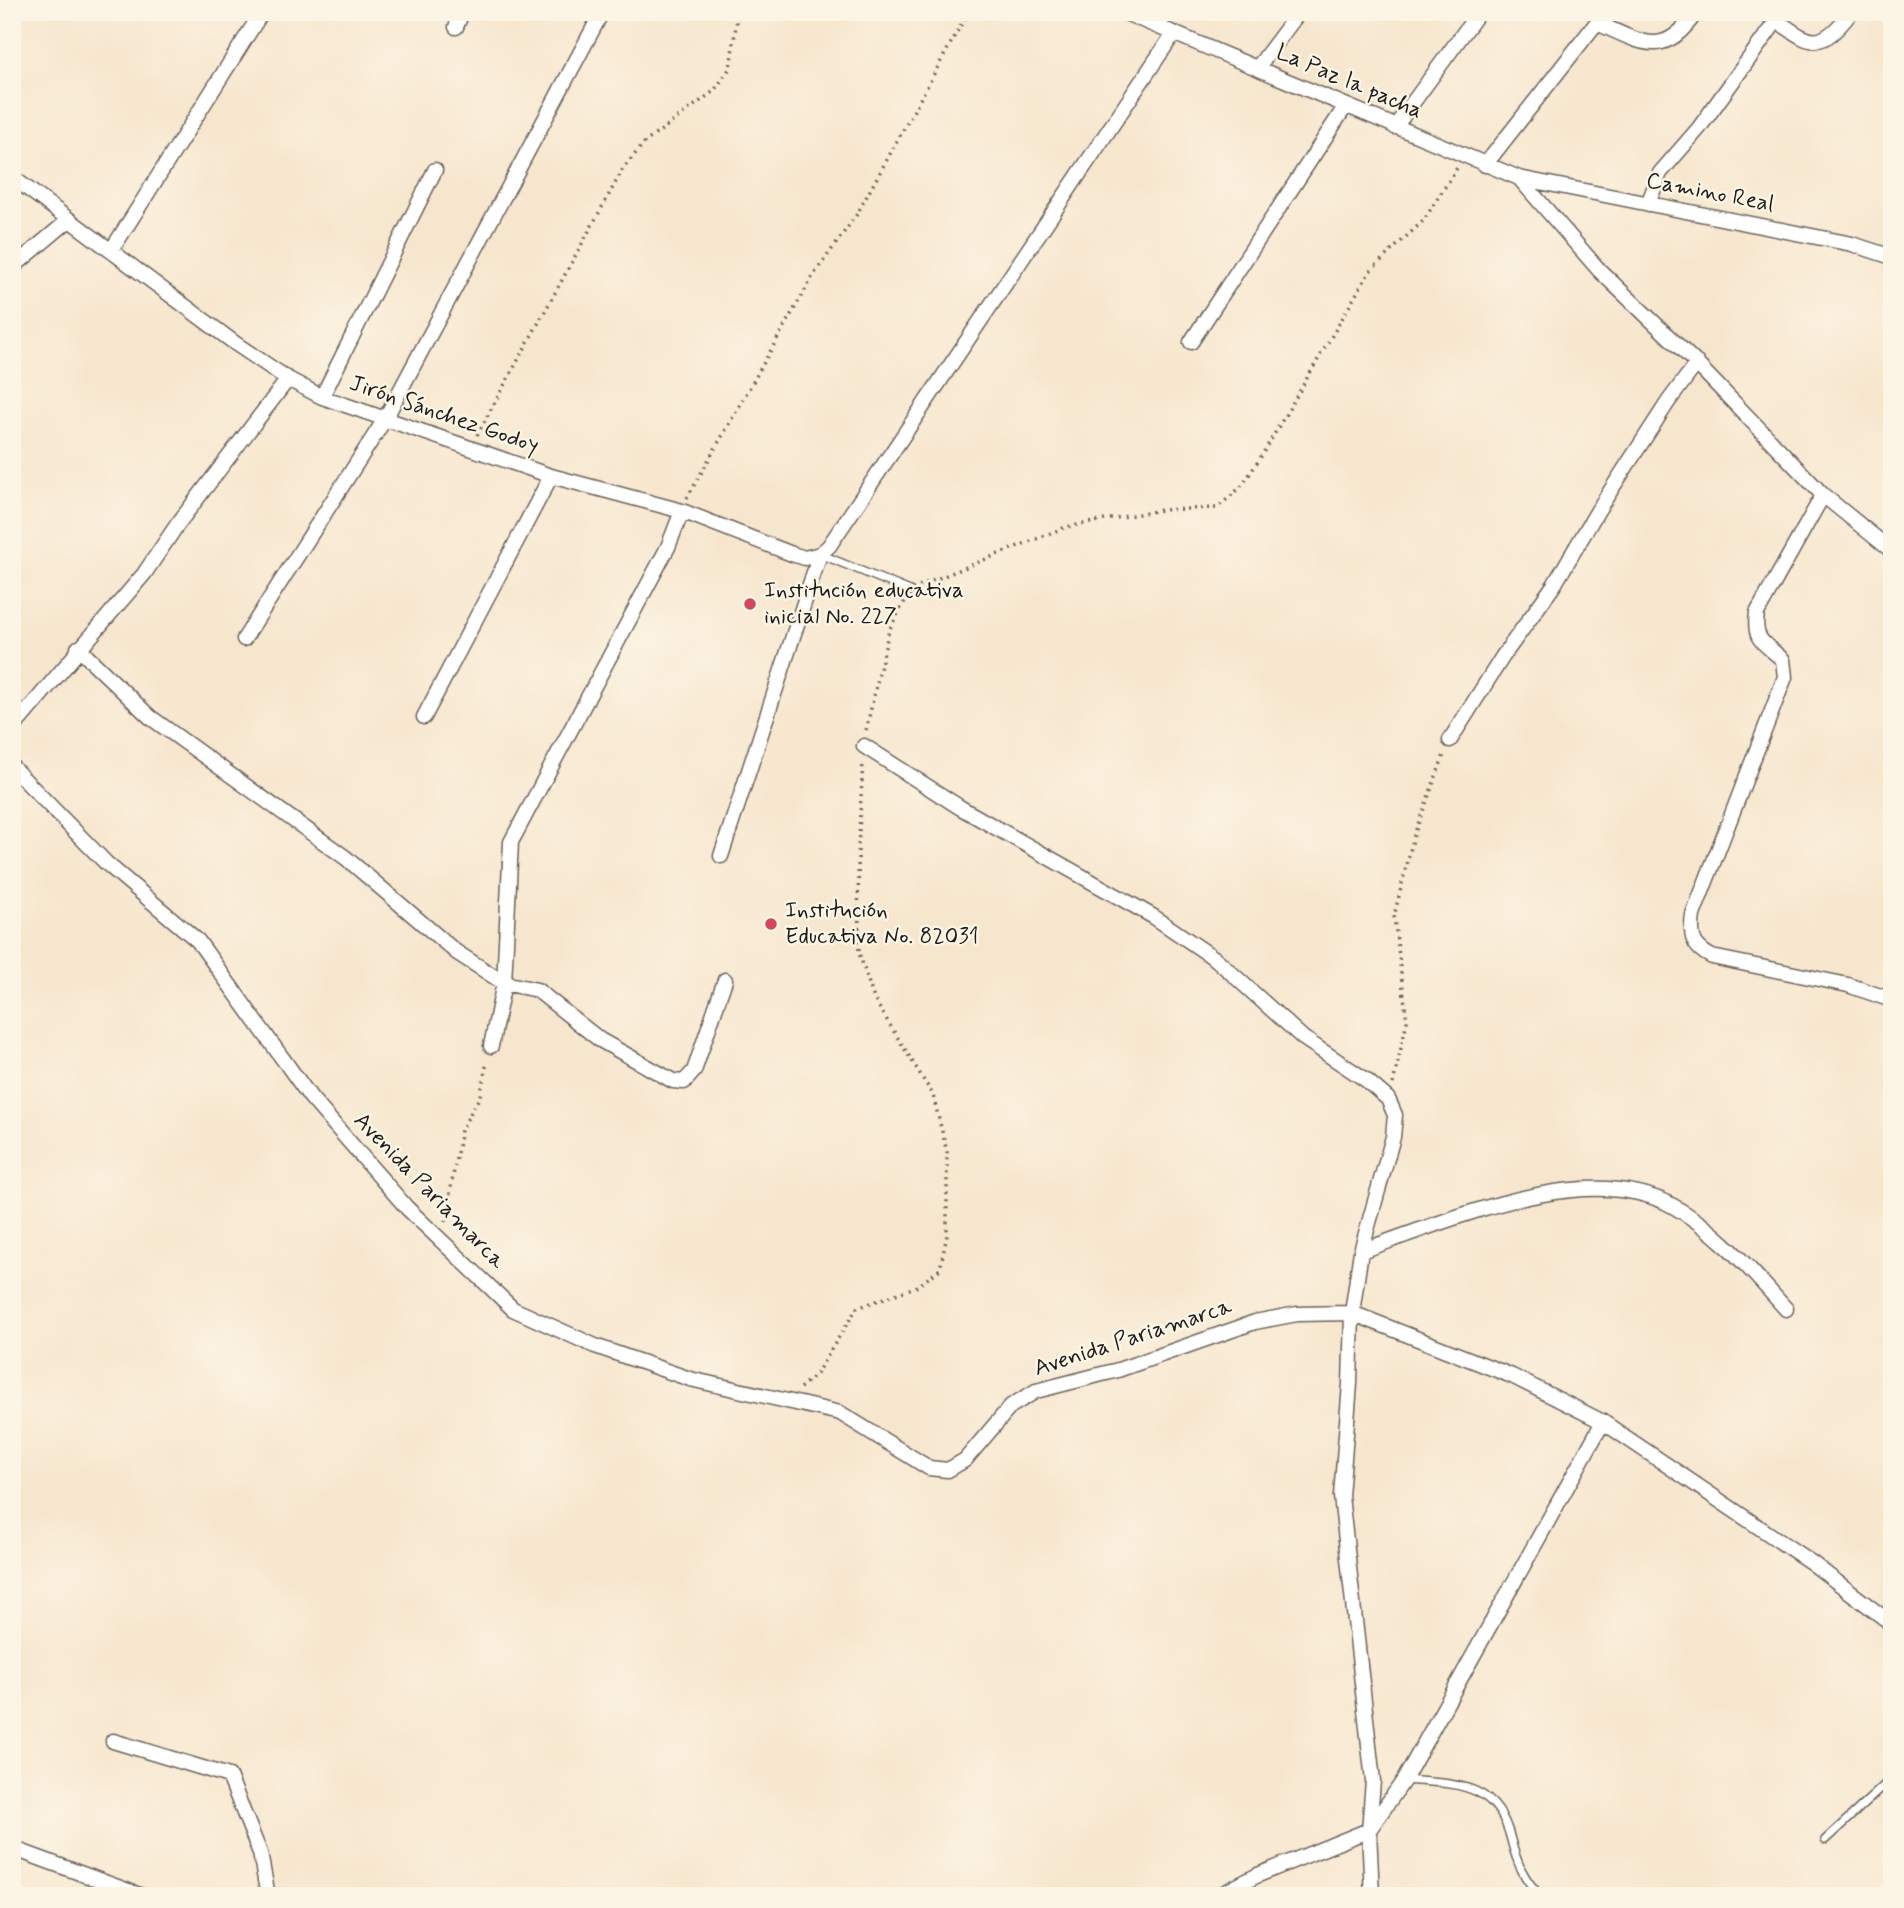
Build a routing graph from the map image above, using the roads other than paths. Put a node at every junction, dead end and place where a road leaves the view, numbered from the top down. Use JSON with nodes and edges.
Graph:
{"nodes":[{"id":1,"x":261,"y":12,"type":"edge"},
{"id":2,"x":462,"y":12,"type":"edge"},
{"id":3,"x":602,"y":12,"type":"edge"},
{"id":4,"x":1123,"y":12,"type":"edge"},
{"id":5,"x":1299,"y":12,"type":"edge"},
{"id":6,"x":1479,"y":12,"type":"edge"},
{"id":7,"x":1696,"y":12,"type":"edge"},
{"id":8,"x":1763,"y":12,"type":"edge"},
{"id":9,"x":1851,"y":12,"type":"edge"},
{"id":10,"x":1601,"y":18,"type":"edge"},
{"id":11,"x":1777,"y":20,"type":"junction"},
{"id":12,"x":456,"y":27,"type":"dead end"},
{"id":13,"x":1174,"y":33,"type":"junction"},
{"id":14,"x":1258,"y":67,"type":"junction"},
{"id":15,"x":1345,"y":107,"type":"junction"},
{"id":16,"x":1395,"y":127,"type":"junction"},
{"id":17,"x":1485,"y":165,"type":"junction"},
{"id":18,"x":435,"y":170,"type":"dead end"},
{"id":19,"x":12,"y":177,"type":"edge"},
{"id":20,"x":1518,"y":178,"type":"junction"},
{"id":21,"x":1648,"y":204,"type":"junction"},
{"id":22,"x":69,"y":220,"type":"junction"},
{"id":23,"x":111,"y":251,"type":"junction"},
{"id":24,"x":1892,"y":257,"type":"edge"},
{"id":25,"x":12,"y":268,"type":"edge"},
{"id":26,"x":1191,"y":342,"type":"dead end"},
{"id":27,"x":1697,"y":363,"type":"junction"},
{"id":28,"x":288,"y":379,"type":"junction"},
{"id":29,"x":322,"y":397,"type":"junction"},
{"id":30,"x":385,"y":419,"type":"junction"},
{"id":31,"x":551,"y":476,"type":"junction"},
{"id":32,"x":1823,"y":495,"type":"junction"},
{"id":33,"x":682,"y":511,"type":"junction"},
{"id":34,"x":1892,"y":551,"type":"edge"},
{"id":35,"x":820,"y":554,"type":"junction"},
{"id":36,"x":910,"y":591,"type":"road end"},
{"id":37,"x":244,"y":639,"type":"dead end"},
{"id":38,"x":78,"y":649,"type":"junction"},
{"id":39,"x":424,"y":717,"type":"dead end"},
{"id":40,"x":12,"y":729,"type":"edge"},
{"id":41,"x":1450,"y":740,"type":"road end"},
{"id":42,"x":864,"y":746,"type":"road end"},
{"id":43,"x":12,"y":767,"type":"edge"},
{"id":44,"x":721,"y":856,"type":"dead end"},
{"id":45,"x":725,"y":980,"type":"dead end"},
{"id":46,"x":504,"y":983,"type":"junction"},
{"id":47,"x":1892,"y":1000,"type":"edge"},
{"id":48,"x":491,"y":1046,"type":"road end"},
{"id":49,"x":1361,"y":1251,"type":"junction"},
{"id":50,"x":1786,"y":1309,"type":"dead end"},
{"id":51,"x":1352,"y":1313,"type":"junction"},
{"id":52,"x":1603,"y":1422,"type":"junction"},
{"id":53,"x":1892,"y":1625,"type":"edge"},
{"id":54,"x":113,"y":1741,"type":"dead end"},
{"id":55,"x":1892,"y":1778,"type":"edge"},
{"id":56,"x":1404,"y":1780,"type":"junction"},
{"id":57,"x":1369,"y":1830,"type":"junction"},
{"id":58,"x":1825,"y":1840,"type":"dead end"},
{"id":59,"x":12,"y":1848,"type":"edge"},
{"id":60,"x":142,"y":1896,"type":"edge"},
{"id":61,"x":268,"y":1896,"type":"edge"},
{"id":62,"x":1218,"y":1896,"type":"edge"},
{"id":63,"x":1372,"y":1896,"type":"edge"},
{"id":64,"x":1541,"y":1896,"type":"edge"}],
"edges":[{"from":1,"to":23,"type":"street"},
{"from":2,"to":12,"type":"street"},
{"from":3,"to":30,"type":"street"},
{"from":4,"to":13,"type":"street","name":"La Paz la pacha"},
{"from":5,"to":14,"type":"street"},
{"from":6,"to":16,"type":"street"},
{"from":7,"to":10,"type":"street"},
{"from":8,"to":11,"type":"street"},
{"from":9,"to":11,"type":"street"},
{"from":10,"to":17,"type":"street"},
{"from":11,"to":21,"type":"street"},
{"from":13,"to":14,"type":"street","name":"La Paz la pacha"},
{"from":13,"to":35,"type":"street"},
{"from":14,"to":15,"type":"street","name":"La Paz la pacha"},
{"from":15,"to":16,"type":"street","name":"La Paz la pacha"},
{"from":15,"to":26,"type":"street"},
{"from":16,"to":17,"type":"street","name":"La Paz la pacha"},
{"from":17,"to":20,"type":"street","name":"La Paz la pacha"},
{"from":18,"to":29,"type":"street"},
{"from":19,"to":22,"type":"street","name":"Jirón Sánchez Godoy"},
{"from":20,"to":21,"type":"street","name":"Camino Real"},
{"from":20,"to":27,"type":"street","name":"La Paz la pacha"},
{"from":21,"to":24,"type":"street","name":"Camino Real"},
{"from":22,"to":23,"type":"street","name":"Jirón Sánchez Godoy"},
{"from":22,"to":25,"type":"street"},
{"from":23,"to":28,"type":"street","name":"Jirón Sánchez Godoy"},
{"from":27,"to":32,"type":"street","name":"La Paz la pacha"},
{"from":27,"to":41,"type":"street"},
{"from":28,"to":29,"type":"street","name":"Jirón Sánchez Godoy"},
{"from":28,"to":38,"type":"street"},
{"from":29,"to":30,"type":"street","name":"Jirón Sánchez Godoy"},
{"from":30,"to":31,"type":"street","name":"Jirón Sánchez Godoy"},
{"from":30,"to":37,"type":"street"},
{"from":31,"to":33,"type":"street","name":"Jirón Sánchez Godoy"},
{"from":31,"to":39,"type":"street"},
{"from":32,"to":34,"type":"street","name":"La Paz la pacha"},
{"from":32,"to":47,"type":"street"},
{"from":33,"to":35,"type":"street","name":"Jirón Sánchez Godoy"},
{"from":33,"to":46,"type":"street"},
{"from":35,"to":36,"type":"lane","name":"Jirón Sánchez Godoy"},
{"from":35,"to":44,"type":"street"},
{"from":38,"to":40,"type":"street"},
{"from":38,"to":46,"type":"street"},
{"from":42,"to":49,"type":"street"},
{"from":43,"to":51,"type":"street","name":"Avenida Pariamarca"},
{"from":45,"to":46,"type":"street"},
{"from":46,"to":48,"type":"street"},
{"from":49,"to":50,"type":"street"},
{"from":49,"to":51,"type":"street"},
{"from":51,"to":52,"type":"street"},
{"from":51,"to":57,"type":"street"},
{"from":52,"to":53,"type":"street"},
{"from":52,"to":56,"type":"street"},
{"from":54,"to":61,"type":"street"},
{"from":55,"to":58,"type":"lane"},
{"from":56,"to":57,"type":"street"},
{"from":56,"to":64,"type":"lane"},
{"from":57,"to":62,"type":"street"},
{"from":57,"to":63,"type":"street"},
{"from":59,"to":60,"type":"street"}]}
